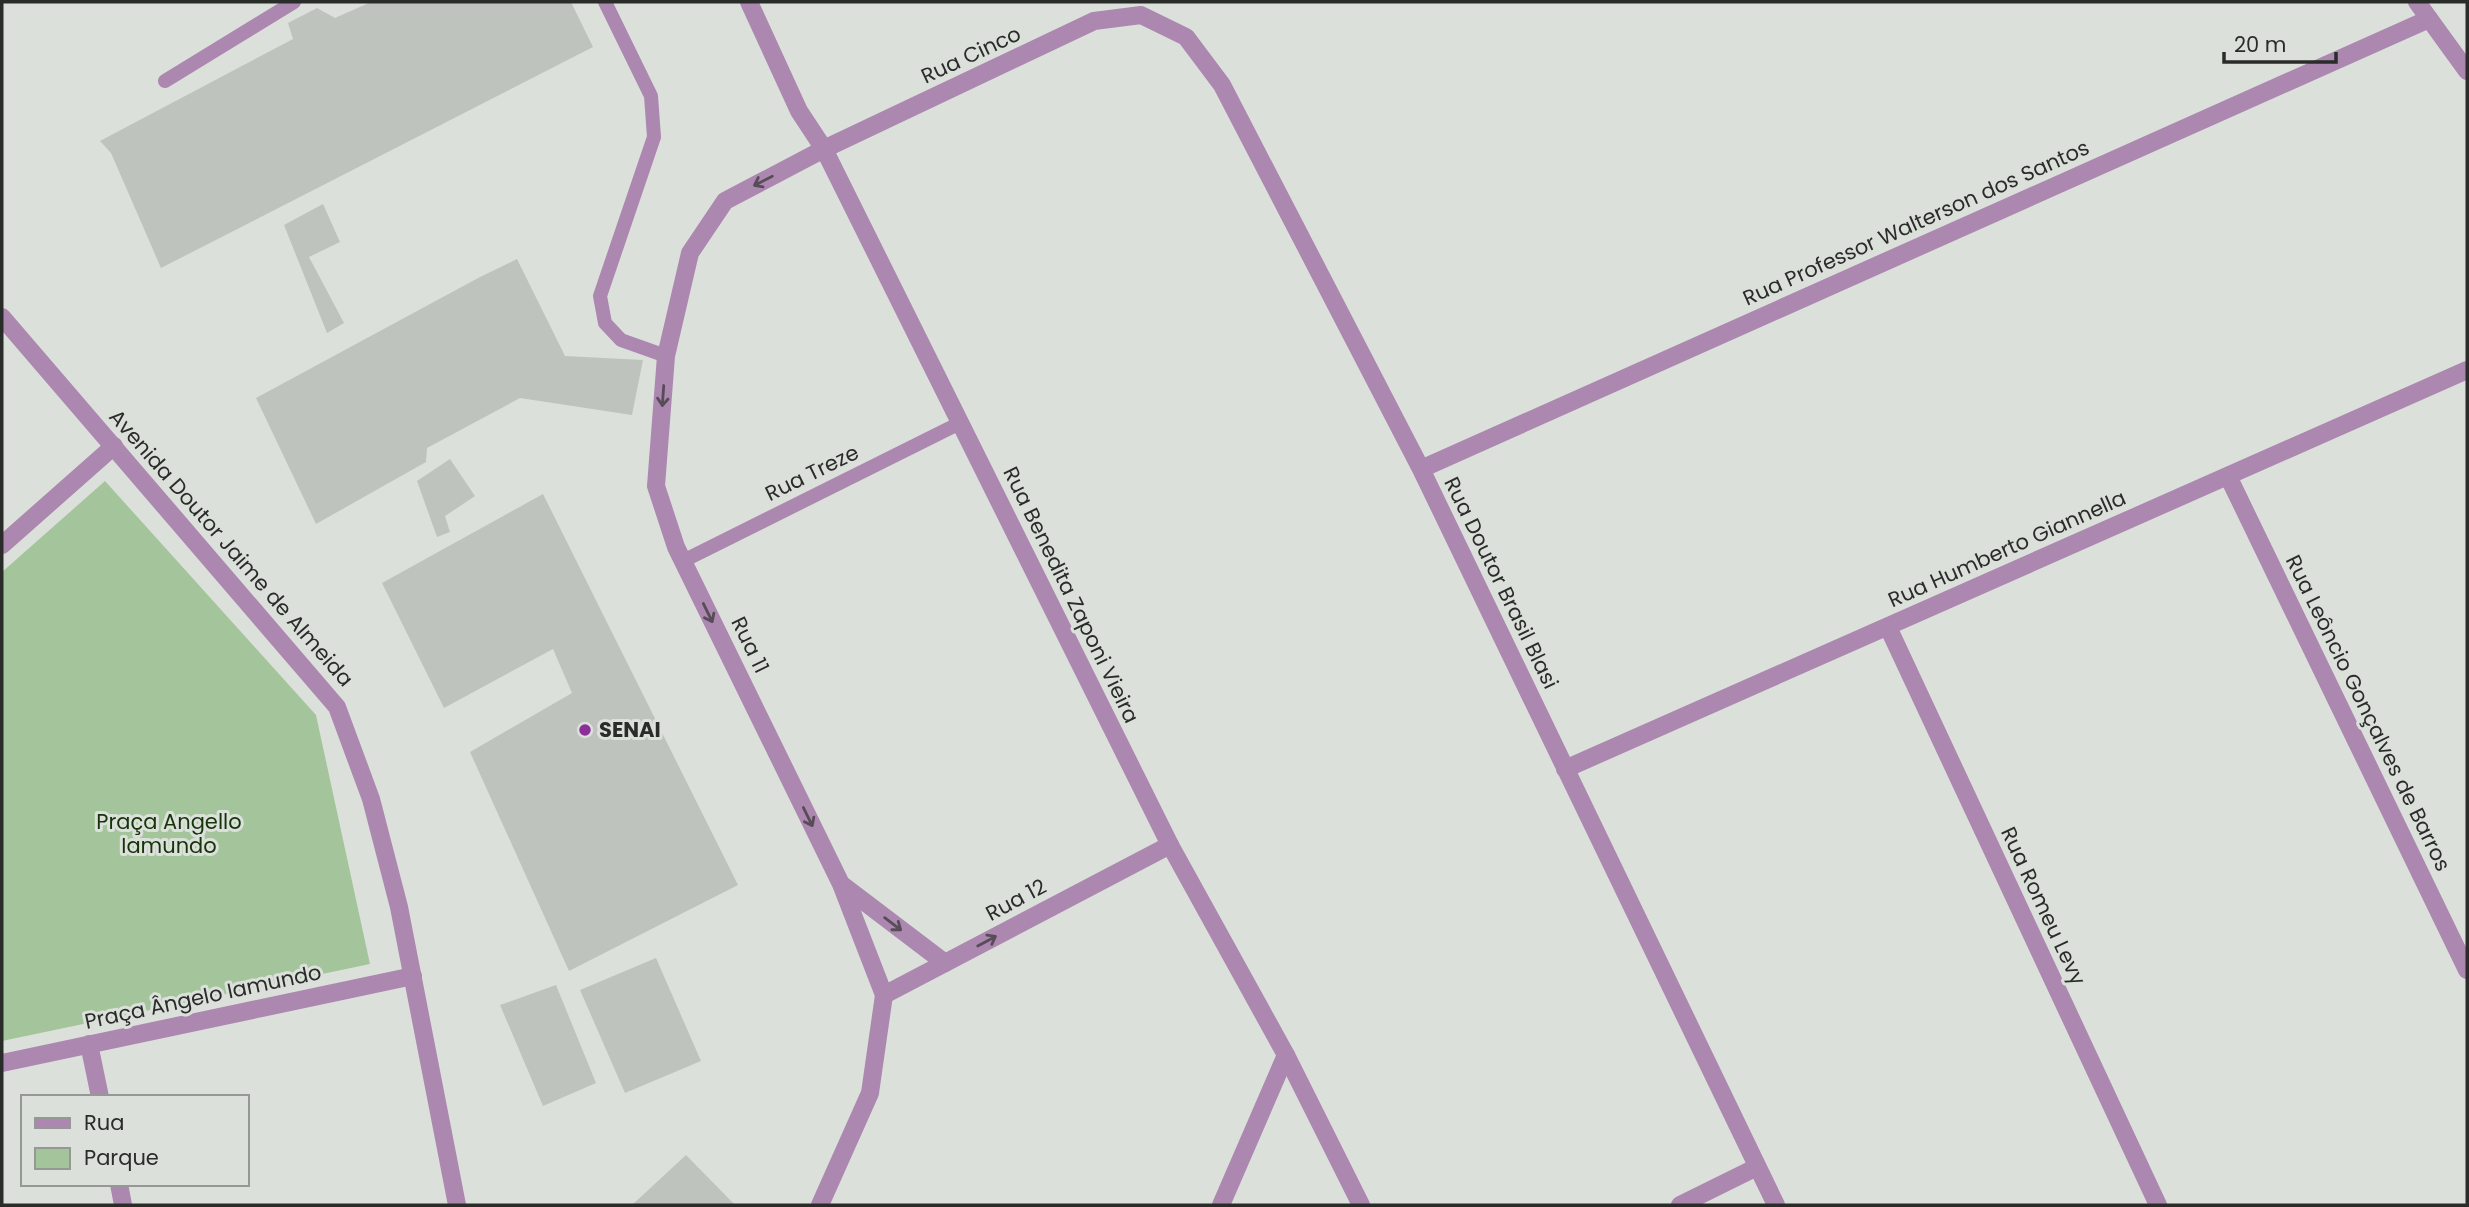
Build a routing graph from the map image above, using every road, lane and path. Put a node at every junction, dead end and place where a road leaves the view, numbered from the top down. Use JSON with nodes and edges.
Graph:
{"nodes":[{"id":1,"x":294,"y":2,"type":"edge"},
{"id":2,"x":605,"y":2,"type":"edge"},
{"id":3,"x":749,"y":2,"type":"edge"},
{"id":4,"x":2417,"y":2,"type":"edge"},
{"id":5,"x":1141,"y":15,"type":"joint"},
{"id":6,"x":2429,"y":19,"type":"junction"},
{"id":7,"x":2467,"y":71,"type":"edge"},
{"id":8,"x":165,"y":81,"type":"dead end"},
{"id":9,"x":824,"y":149,"type":"junction"},
{"id":10,"x":2,"y":317,"type":"edge"},
{"id":11,"x":666,"y":356,"type":"junction"},
{"id":12,"x":2467,"y":370,"type":"edge"},
{"id":13,"x":960,"y":423,"type":"junction"},
{"id":14,"x":114,"y":446,"type":"junction"},
{"id":15,"x":1422,"y":469,"type":"junction"},
{"id":16,"x":2228,"y":476,"type":"junction"},
{"id":17,"x":2,"y":545,"type":"edge"},
{"id":18,"x":683,"y":561,"type":"junction"},
{"id":19,"x":1888,"y":627,"type":"junction"},
{"id":20,"x":1565,"y":769,"type":"junction"},
{"id":21,"x":1170,"y":845,"type":"junction"},
{"id":22,"x":841,"y":884,"type":"junction"},
{"id":23,"x":945,"y":963,"type":"junction"},
{"id":24,"x":2467,"y":970,"type":"edge"},
{"id":25,"x":413,"y":976,"type":"junction"},
{"id":26,"x":884,"y":995,"type":"junction"},
{"id":27,"x":89,"y":1044,"type":"junction"},
{"id":28,"x":1286,"y":1055,"type":"junction"},
{"id":29,"x":2,"y":1063,"type":"edge"},
{"id":30,"x":100,"y":1095,"type":"edge"},
{"id":31,"x":1757,"y":1167,"type":"junction"},
{"id":32,"x":119,"y":1186,"type":"edge"},
{"id":33,"x":123,"y":1205,"type":"edge"},
{"id":34,"x":457,"y":1205,"type":"edge"},
{"id":35,"x":820,"y":1205,"type":"edge"},
{"id":36,"x":1221,"y":1205,"type":"edge"},
{"id":37,"x":1361,"y":1205,"type":"edge"},
{"id":38,"x":1680,"y":1205,"type":"edge"},
{"id":39,"x":1776,"y":1205,"type":"edge"},
{"id":40,"x":2158,"y":1205,"type":"edge"}],
"edges":[{"from":1,"to":8,"type":"lane"},
{"from":2,"to":11,"type":"lane"},
{"from":3,"to":9,"type":"street","name":"Rua Benedita Zaponi Vieira"},
{"from":4,"to":6,"type":"street"},
{"from":5,"to":9,"type":"street","name":"Rua Cinco"},
{"from":5,"to":15,"type":"street","name":"Rua Doutor Brasil Blasi"},
{"from":6,"to":7,"type":"street"},
{"from":6,"to":15,"type":"street","name":"Rua Professor Walterson dos Santos"},
{"from":9,"to":11,"type":"street","name":"Rua 11","one_way":true},
{"from":9,"to":13,"type":"street","name":"Rua Benedita Zaponi Vieira"},
{"from":10,"to":14,"type":"street","name":"Avenida Doutor Jaime de Almeida"},
{"from":11,"to":18,"type":"street","name":"Rua 11","one_way":true},
{"from":12,"to":16,"type":"street","name":"Rua Humberto Giannella"},
{"from":13,"to":18,"type":"lane","name":"Rua Treze"},
{"from":13,"to":21,"type":"street","name":"Rua Benedita Zaponi Vieira"},
{"from":14,"to":17,"type":"street"},
{"from":14,"to":25,"type":"street","name":"Avenida Doutor Jaime de Almeida"},
{"from":15,"to":20,"type":"street","name":"Rua Doutor Brasil Blasi"},
{"from":16,"to":19,"type":"street","name":"Rua Humberto Giannella"},
{"from":16,"to":24,"type":"street","name":"Rua Leôncio Gonçalves de Barros"},
{"from":18,"to":22,"type":"street","name":"Rua 11","one_way":true},
{"from":19,"to":20,"type":"street","name":"Rua Humberto Giannella"},
{"from":19,"to":40,"type":"street","name":"Rua Romeu Levy"},
{"from":20,"to":31,"type":"street","name":"Rua Doutor Brasil Blasi"},
{"from":23,"to":21,"type":"street","name":"Rua 12","one_way":true},
{"from":21,"to":28,"type":"street","name":"Rua Benedita Zaponi Vieira"},
{"from":22,"to":23,"type":"street","one_way":true},
{"from":22,"to":26,"type":"street","name":"Rua 11"},
{"from":23,"to":26,"type":"street","name":"Rua 12"},
{"from":25,"to":27,"type":"street","name":"Praça Ângelo Iamundo"},
{"from":25,"to":34,"type":"street","name":"Avenida Doutor Jaime de Almeida"},
{"from":26,"to":35,"type":"street","name":"Rua 11"},
{"from":27,"to":29,"type":"street","name":"Praça Ângelo Iamundo"},
{"from":27,"to":30,"type":"street"},
{"from":28,"to":36,"type":"street"},
{"from":28,"to":37,"type":"street","name":"Rua Benedita Zaponi Vieira"},
{"from":31,"to":38,"type":"street"},
{"from":31,"to":39,"type":"street","name":"Rua Doutor Brasil Blasi"},
{"from":32,"to":33,"type":"street"}]}
